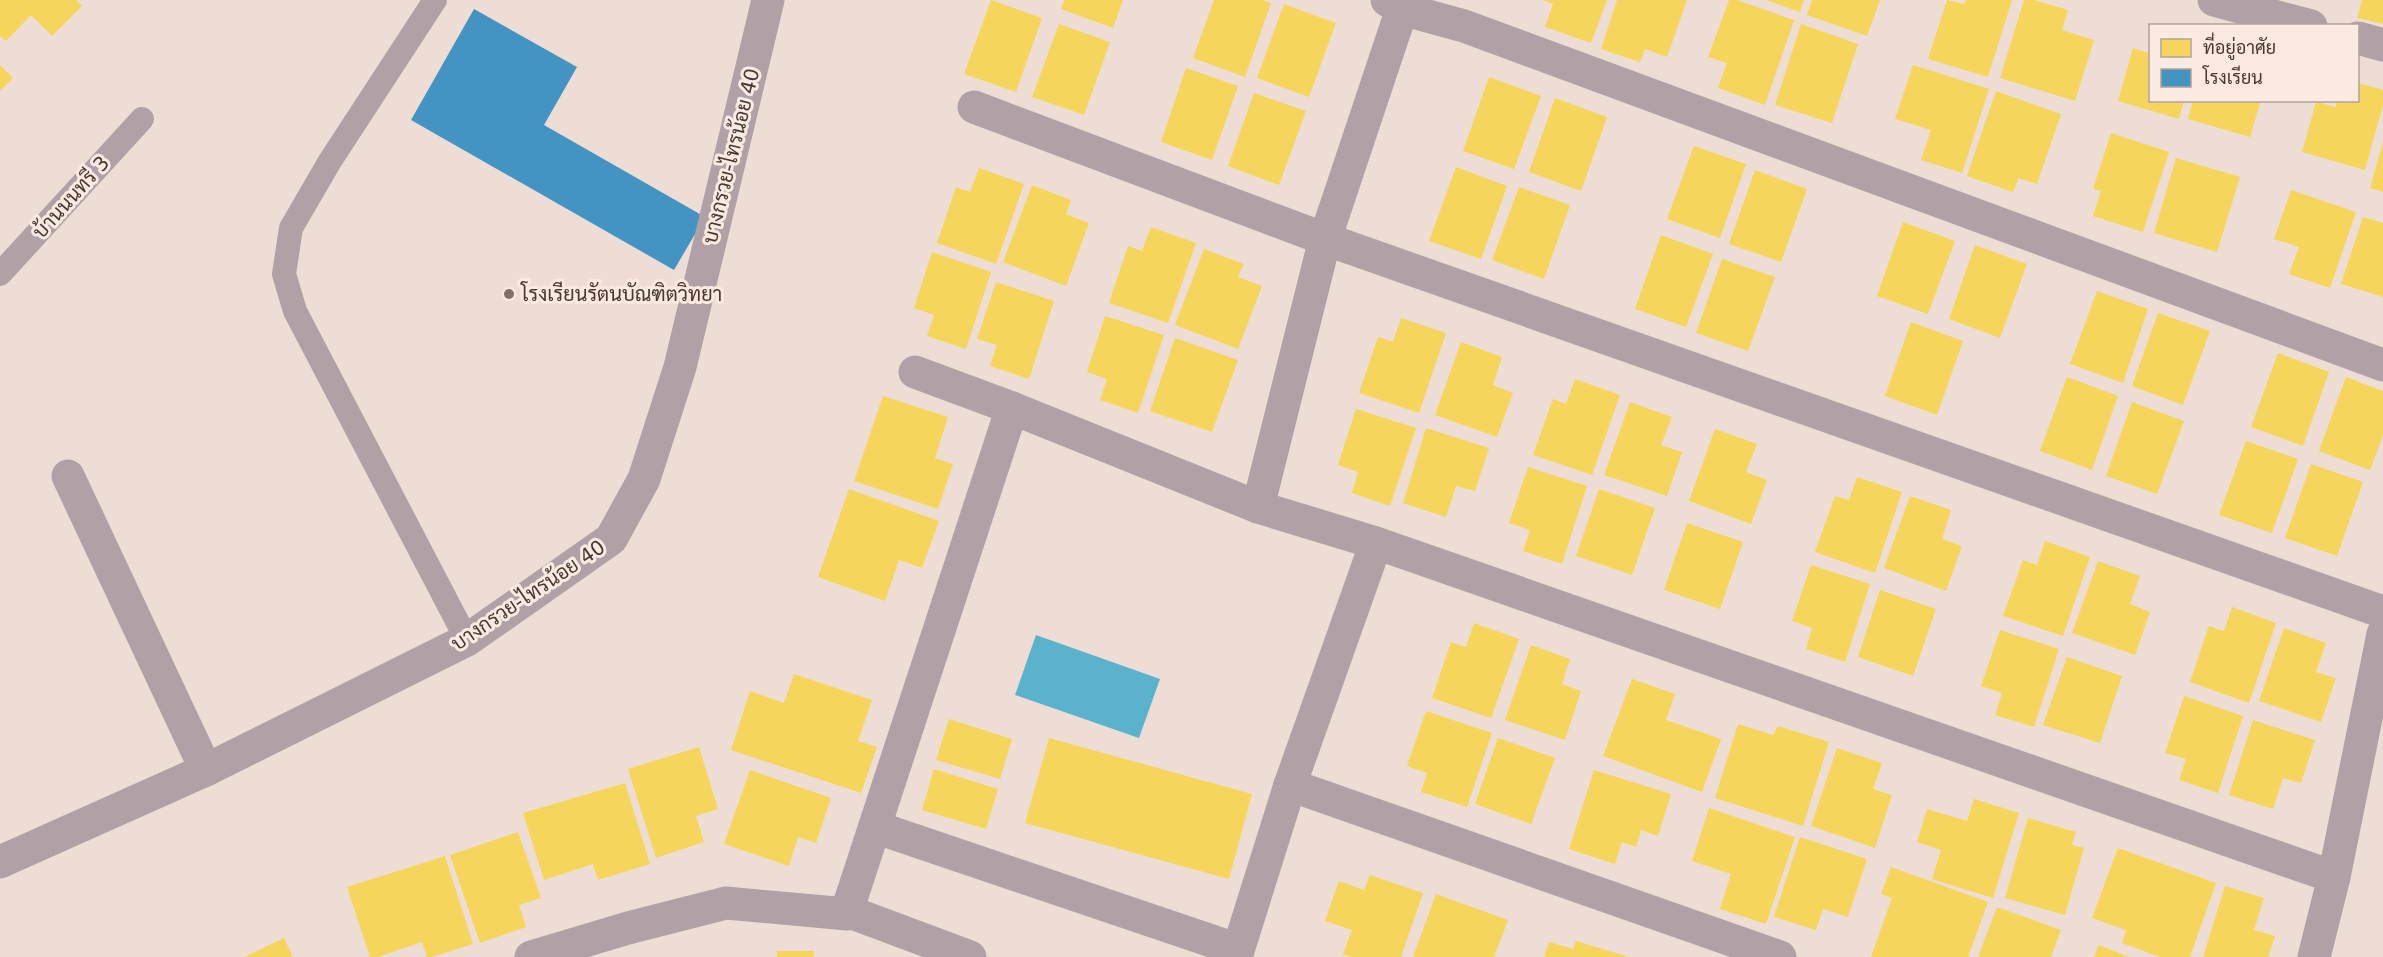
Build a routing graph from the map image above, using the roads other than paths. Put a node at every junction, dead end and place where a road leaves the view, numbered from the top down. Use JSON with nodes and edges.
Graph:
{"nodes":[{"id":1,"x":435,"y":0,"type":"edge"},
{"id":2,"x":768,"y":0,"type":"edge"},
{"id":3,"x":2214,"y":0,"type":"edge"},
{"id":4,"x":1394,"y":4,"type":"edge"},
{"id":5,"x":1468,"y":13,"type":"edge"},
{"id":6,"x":2304,"y":24,"type":"edge"},
{"id":7,"x":2359,"y":38,"type":"edge"},
{"id":8,"x":2383,"y":45,"type":"edge"},
{"id":9,"x":974,"y":107,"type":"dead end"},
{"id":10,"x":142,"y":119,"type":"dead end"},
{"id":11,"x":1326,"y":239,"type":"junction"},
{"id":12,"x":0,"y":274,"type":"edge"},
{"id":13,"x":2383,"y":365,"type":"edge"},
{"id":14,"x":915,"y":372,"type":"dead end"},
{"id":15,"x":1012,"y":408,"type":"junction"},
{"id":16,"x":68,"y":476,"type":"dead end"},
{"id":17,"x":1258,"y":507,"type":"junction"},
{"id":18,"x":1376,"y":543,"type":"junction"},
{"id":19,"x":2383,"y":612,"type":"edge"},
{"id":20,"x":2383,"y":634,"type":"edge"},
{"id":21,"x":467,"y":640,"type":"junction"},
{"id":22,"x":206,"y":770,"type":"junction"},
{"id":23,"x":1290,"y":785,"type":"junction"},
{"id":24,"x":875,"y":828,"type":"junction"},
{"id":25,"x":0,"y":862,"type":"edge"},
{"id":26,"x":2334,"y":876,"type":"junction"},
{"id":27,"x":847,"y":911,"type":"junction"},
{"id":28,"x":581,"y":951,"type":"edge"},
{"id":29,"x":954,"y":954,"type":"edge"},
{"id":30,"x":1237,"y":954,"type":"edge"},
{"id":31,"x":531,"y":957,"type":"edge"},
{"id":32,"x":1780,"y":957,"type":"edge"},
{"id":33,"x":2314,"y":957,"type":"edge"}],
"edges":[{"from":1,"to":21,"type":"lane"},
{"from":2,"to":21,"type":"street","name":"บางกรวย-ไทรน้อย 40"},
{"from":3,"to":6,"type":"street"},
{"from":4,"to":5,"type":"street"},
{"from":4,"to":11,"type":"street"},
{"from":5,"to":13,"type":"street"},
{"from":7,"to":8,"type":"street"},
{"from":9,"to":11,"type":"street"},
{"from":10,"to":12,"type":"lane","name":"บ้านนนทรี 3"},
{"from":11,"to":17,"type":"street"},
{"from":11,"to":19,"type":"street"},
{"from":14,"to":15,"type":"street"},
{"from":15,"to":17,"type":"street"},
{"from":15,"to":24,"type":"street"},
{"from":16,"to":22,"type":"street"},
{"from":17,"to":18,"type":"street"},
{"from":18,"to":23,"type":"street"},
{"from":18,"to":26,"type":"street"},
{"from":20,"to":26,"type":"street"},
{"from":21,"to":22,"type":"street","name":"บางกรวย-ไทรน้อย 40"},
{"from":22,"to":25,"type":"street","name":"บางกรวย-ไทรน้อย 40"},
{"from":23,"to":30,"type":"street"},
{"from":23,"to":32,"type":"street"},
{"from":24,"to":27,"type":"street"},
{"from":24,"to":30,"type":"street"},
{"from":26,"to":33,"type":"street"},
{"from":27,"to":28,"type":"street"},
{"from":27,"to":29,"type":"street"},
{"from":28,"to":31,"type":"street"}]}
